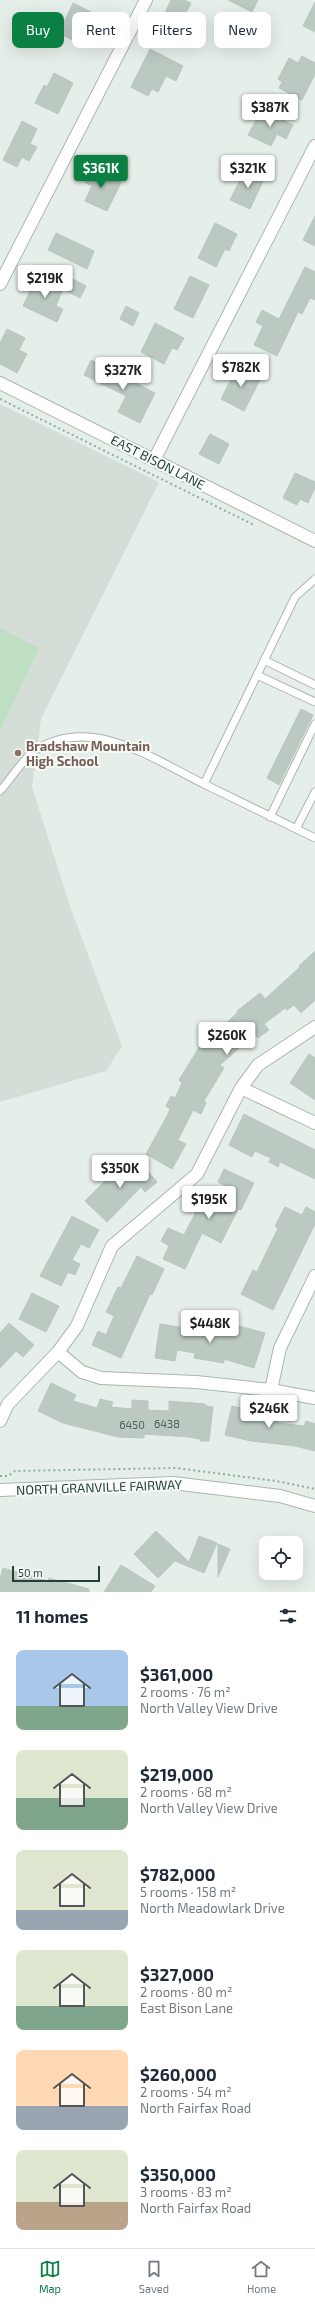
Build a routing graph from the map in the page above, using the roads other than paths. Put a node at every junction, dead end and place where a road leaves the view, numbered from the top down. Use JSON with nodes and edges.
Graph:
{"nodes":[{"id":1,"x":146,"y":0,"type":"edge"},
{"id":2,"x":315,"y":146,"type":"edge"},
{"id":3,"x":0,"y":284,"type":"edge"},
{"id":4,"x":0,"y":383,"type":"edge"},
{"id":5,"x":154,"y":460,"type":"junction"},
{"id":6,"x":315,"y":541,"type":"edge"},
{"id":7,"x":315,"y":579,"type":"edge"},
{"id":8,"x":264,"y":660,"type":"junction"},
{"id":9,"x":257,"y":675,"type":"junction"},
{"id":10,"x":315,"y":685,"type":"edge"},
{"id":11,"x":315,"y":702,"type":"edge"},
{"id":12,"x":315,"y":724,"type":"edge"},
{"id":13,"x":204,"y":784,"type":"junction"},
{"id":14,"x":0,"y":791,"type":"edge"},
{"id":15,"x":315,"y":792,"type":"edge"},
{"id":16,"x":270,"y":816,"type":"junction"},
{"id":17,"x":296,"y":829,"type":"junction"},
{"id":18,"x":315,"y":838,"type":"edge"},
{"id":19,"x":315,"y":1027,"type":"edge"},
{"id":20,"x":241,"y":1088,"type":"junction"},
{"id":21,"x":315,"y":1123,"type":"edge"},
{"id":22,"x":315,"y":1276,"type":"edge"},
{"id":23,"x":58,"y":1352,"type":"junction"},
{"id":24,"x":271,"y":1390,"type":"junction"},
{"id":25,"x":315,"y":1398,"type":"edge"},
{"id":26,"x":0,"y":1421,"type":"edge"},
{"id":27,"x":0,"y":1490,"type":"edge"},
{"id":28,"x":315,"y":1506,"type":"edge"}],
"edges":[{"from":1,"to":3,"type":"street"},
{"from":2,"to":5,"type":"street"},
{"from":4,"to":5,"type":"street","name":"EAST BISON LANE"},
{"from":5,"to":6,"type":"street","name":"EAST BISON LANE"},
{"from":7,"to":8,"type":"lane"},
{"from":8,"to":9,"type":"lane"},
{"from":8,"to":10,"type":"lane"},
{"from":9,"to":11,"type":"lane"},
{"from":9,"to":13,"type":"lane"},
{"from":12,"to":16,"type":"lane"},
{"from":13,"to":14,"type":"lane"},
{"from":13,"to":16,"type":"lane"},
{"from":15,"to":17,"type":"lane"},
{"from":16,"to":17,"type":"lane"},
{"from":17,"to":18,"type":"lane"},
{"from":19,"to":20,"type":"street"},
{"from":20,"to":21,"type":"street"},
{"from":20,"to":23,"type":"street"},
{"from":22,"to":24,"type":"street"},
{"from":23,"to":24,"type":"street"},
{"from":23,"to":26,"type":"street"},
{"from":24,"to":25,"type":"street"},
{"from":27,"to":28,"type":"street","name":"NORTH GRANVILLE FAIRWAY"}]}
